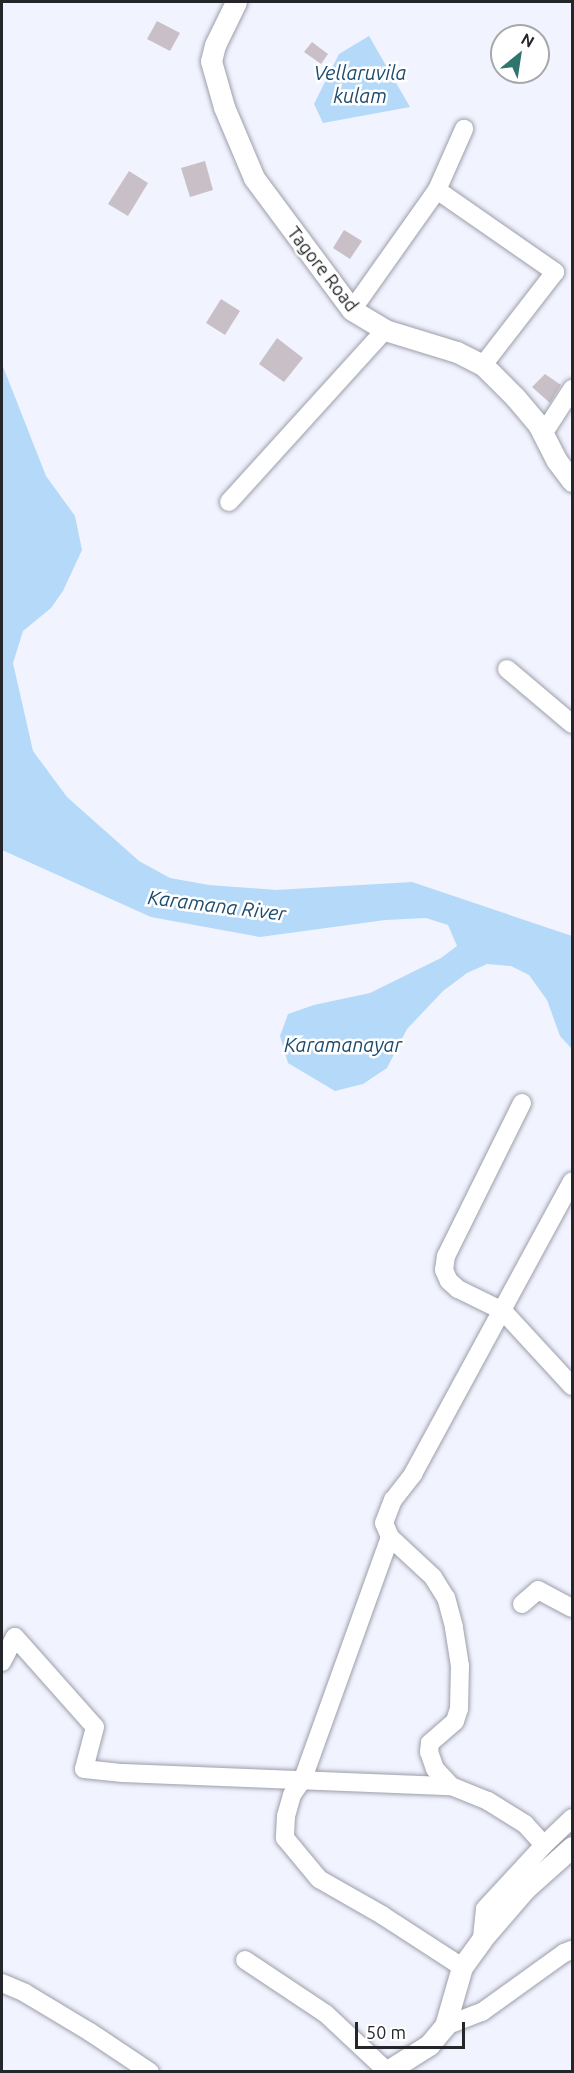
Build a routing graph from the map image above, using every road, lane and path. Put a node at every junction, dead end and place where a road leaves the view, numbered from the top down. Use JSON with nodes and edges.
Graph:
{"nodes":[{"id":1,"x":236,"y":2,"type":"edge"},
{"id":2,"x":464,"y":129,"type":"dead end"},
{"id":3,"x":437,"y":190,"type":"junction"},
{"id":4,"x":352,"y":309,"type":"junction"},
{"id":5,"x":385,"y":330,"type":"junction"},
{"id":6,"x":483,"y":365,"type":"junction"},
{"id":7,"x":573,"y":389,"type":"edge"},
{"id":8,"x":543,"y":434,"type":"junction"},
{"id":9,"x":573,"y":481,"type":"edge"},
{"id":10,"x":230,"y":501,"type":"dead end"},
{"id":11,"x":507,"y":669,"type":"dead end"},
{"id":12,"x":573,"y":724,"type":"edge"},
{"id":13,"x":522,"y":1104,"type":"dead end"},
{"id":14,"x":573,"y":1181,"type":"edge"},
{"id":15,"x":503,"y":1311,"type":"junction"},
{"id":16,"x":573,"y":1386,"type":"edge"},
{"id":17,"x":390,"y":1537,"type":"junction"},
{"id":18,"x":522,"y":1604,"type":"dead end"},
{"id":19,"x":573,"y":1608,"type":"edge"},
{"id":20,"x":2,"y":1662,"type":"edge"},
{"id":21,"x":303,"y":1779,"type":"junction"},
{"id":22,"x":451,"y":1786,"type":"junction"},
{"id":23,"x":573,"y":1818,"type":"edge"},
{"id":24,"x":544,"y":1845,"type":"junction"},
{"id":25,"x":573,"y":1847,"type":"edge"},
{"id":26,"x":482,"y":1939,"type":"junction"},
{"id":27,"x":573,"y":1950,"type":"edge"},
{"id":28,"x":245,"y":1960,"type":"dead end"},
{"id":29,"x":462,"y":1967,"type":"junction"},
{"id":30,"x":2,"y":1983,"type":"edge"},
{"id":31,"x":445,"y":2026,"type":"junction"},
{"id":32,"x":387,"y":2071,"type":"edge"},
{"id":33,"x":150,"y":2072,"type":"edge"}],
"edges":[{"from":1,"to":4,"type":"street","name":"Tagore Road"},
{"from":2,"to":3,"type":"street"},
{"from":3,"to":4,"type":"street"},
{"from":3,"to":6,"type":"street"},
{"from":4,"to":5,"type":"street","name":"Tagore Road"},
{"from":5,"to":6,"type":"street","name":"Tagore Road"},
{"from":5,"to":10,"type":"street"},
{"from":6,"to":8,"type":"street","name":"Tagore Road"},
{"from":7,"to":8,"type":"street"},
{"from":8,"to":9,"type":"street","name":"Tagore Road"},
{"from":11,"to":12,"type":"street"},
{"from":13,"to":15,"type":"street"},
{"from":14,"to":15,"type":"street"},
{"from":15,"to":16,"type":"street"},
{"from":15,"to":17,"type":"street"},
{"from":17,"to":21,"type":"street"},
{"from":17,"to":22,"type":"street"},
{"from":18,"to":19,"type":"street"},
{"from":20,"to":21,"type":"street"},
{"from":21,"to":22,"type":"street"},
{"from":21,"to":29,"type":"street"},
{"from":22,"to":24,"type":"street"},
{"from":23,"to":24,"type":"street"},
{"from":24,"to":26,"type":"street"},
{"from":25,"to":26,"type":"street"},
{"from":26,"to":29,"type":"street"},
{"from":27,"to":31,"type":"street"},
{"from":28,"to":32,"type":"street"},
{"from":29,"to":31,"type":"street"},
{"from":30,"to":33,"type":"street"},
{"from":31,"to":32,"type":"street"}]}
